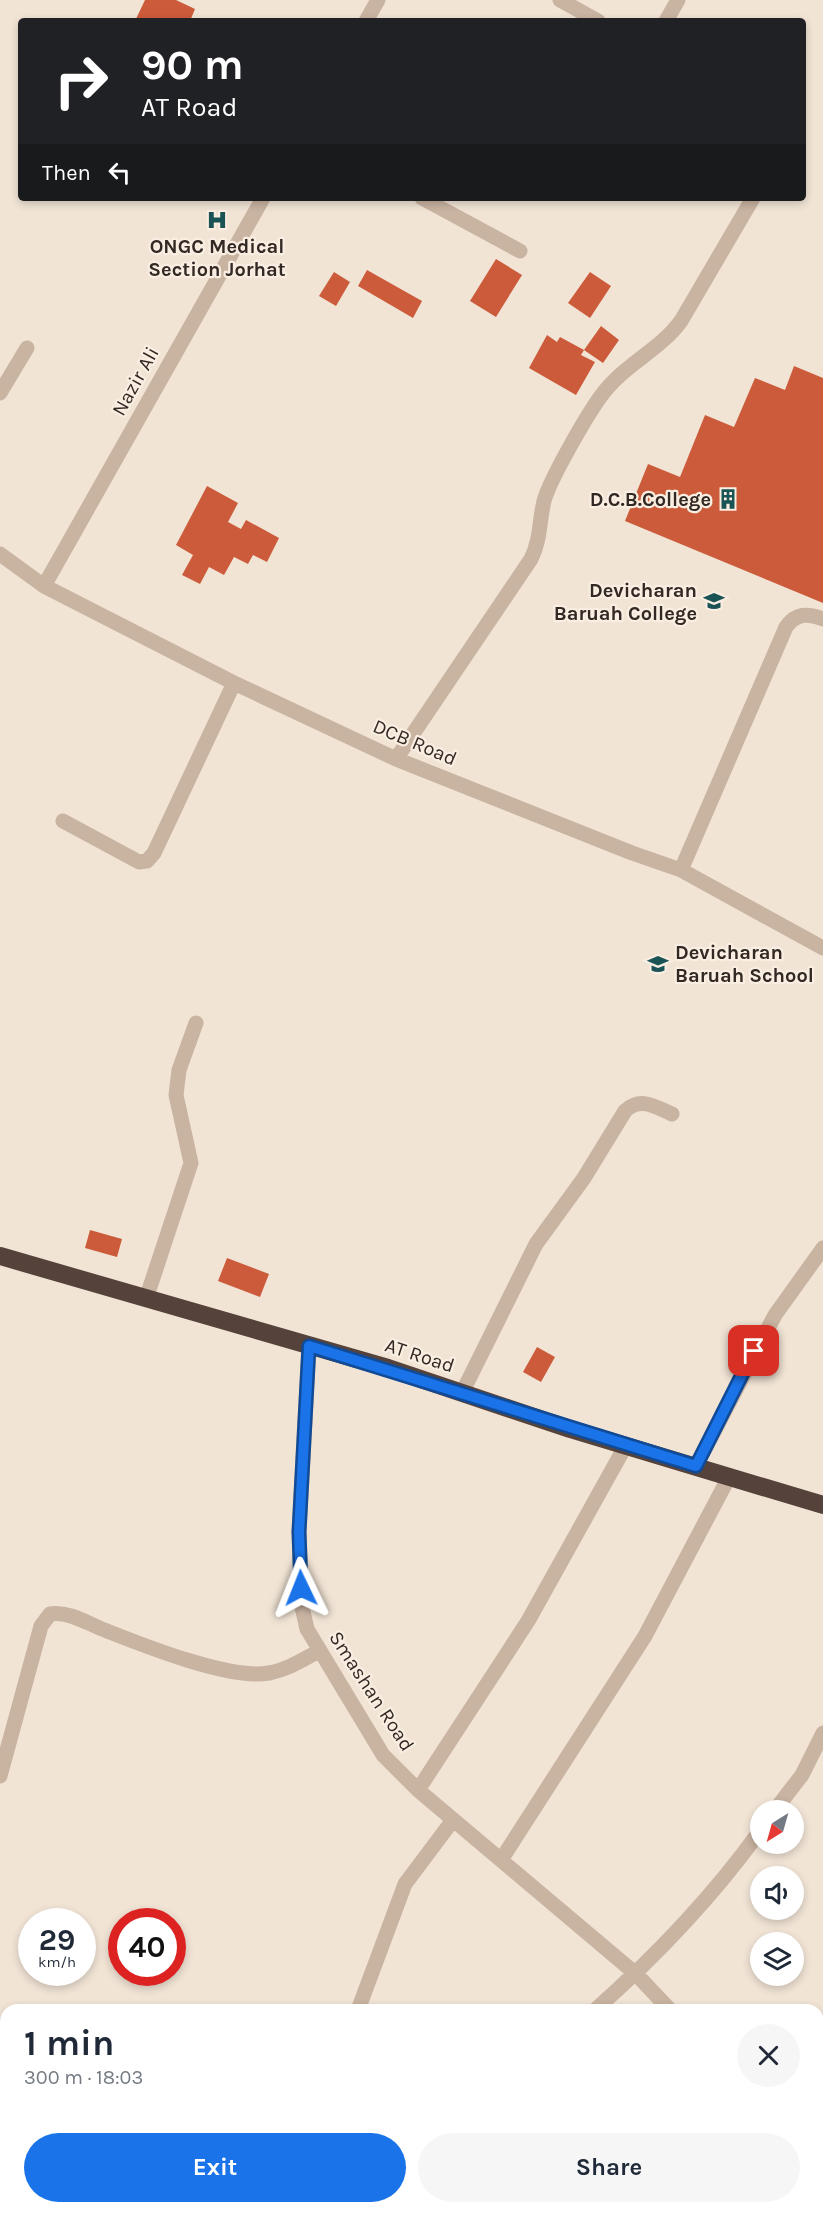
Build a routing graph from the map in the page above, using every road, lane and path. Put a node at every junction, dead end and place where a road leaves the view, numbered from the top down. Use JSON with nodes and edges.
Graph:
{"nodes":[{"id":1,"x":378,"y":0,"type":"edge"},
{"id":2,"x":560,"y":0,"type":"edge"},
{"id":3,"x":678,"y":0,"type":"edge"},
{"id":4,"x":368,"y":18,"type":"edge"},
{"id":5,"x":593,"y":18,"type":"edge"},
{"id":6,"x":668,"y":18,"type":"edge"},
{"id":7,"x":261,"y":201,"type":"edge"},
{"id":8,"x":427,"y":201,"type":"edge"},
{"id":9,"x":751,"y":201,"type":"edge"},
{"id":10,"x":520,"y":252,"type":"dead end"},
{"id":11,"x":27,"y":348,"type":"dead end"},
{"id":12,"x":0,"y":393,"type":"edge"},
{"id":13,"x":0,"y":554,"type":"edge"},
{"id":14,"x":44,"y":586,"type":"junction"},
{"id":15,"x":823,"y":619,"type":"edge"},
{"id":16,"x":234,"y":683,"type":"junction"},
{"id":17,"x":396,"y":759,"type":"junction"},
{"id":18,"x":63,"y":821,"type":"dead end"},
{"id":19,"x":681,"y":870,"type":"junction"},
{"id":20,"x":823,"y":948,"type":"edge"},
{"id":21,"x":196,"y":1023,"type":"dead end"},
{"id":22,"x":672,"y":1114,"type":"dead end"},
{"id":23,"x":823,"y":1248,"type":"edge"},
{"id":24,"x":0,"y":1256,"type":"edge"},
{"id":25,"x":146,"y":1299,"type":"junction"},
{"id":26,"x":309,"y":1346,"type":"junction"},
{"id":27,"x":462,"y":1393,"type":"junction"},
{"id":28,"x":626,"y":1445,"type":"junction"},
{"id":29,"x":696,"y":1466,"type":"junction"},
{"id":30,"x":729,"y":1477,"type":"junction"},
{"id":31,"x":823,"y":1505,"type":"edge"},
{"id":32,"x":320,"y":1651,"type":"junction"},
{"id":33,"x":823,"y":1733,"type":"edge"},
{"id":34,"x":0,"y":1776,"type":"edge"},
{"id":35,"x":418,"y":1790,"type":"junction"},
{"id":36,"x":783,"y":1800,"type":"edge"},
{"id":37,"x":453,"y":1820,"type":"junction"},
{"id":38,"x":750,"y":1845,"type":"edge"},
{"id":39,"x":501,"y":1860,"type":"junction"},
{"id":40,"x":636,"y":1974,"type":"junction"},
{"id":41,"x":360,"y":2004,"type":"edge"},
{"id":42,"x":602,"y":2004,"type":"edge"},
{"id":43,"x":664,"y":2004,"type":"edge"}],
"edges":[{"from":1,"to":4,"type":"street"},
{"from":2,"to":5,"type":"street"},
{"from":3,"to":6,"type":"street"},
{"from":7,"to":14,"type":"street","name":"Nazir Ali"},
{"from":8,"to":10,"type":"street"},
{"from":9,"to":17,"type":"street"},
{"from":11,"to":12,"type":"street"},
{"from":13,"to":14,"type":"street","name":"DCB Road"},
{"from":14,"to":16,"type":"street","name":"DCB Road"},
{"from":15,"to":19,"type":"street"},
{"from":16,"to":17,"type":"street","name":"DCB Road"},
{"from":16,"to":18,"type":"street"},
{"from":17,"to":19,"type":"street","name":"DCB Road"},
{"from":19,"to":20,"type":"street","name":"DCB Road"},
{"from":21,"to":25,"type":"street"},
{"from":22,"to":27,"type":"street"},
{"from":23,"to":29,"type":"street"},
{"from":24,"to":25,"type":"highway","name":"AT Road"},
{"from":25,"to":26,"type":"highway","name":"AT Road"},
{"from":26,"to":27,"type":"highway","name":"AT Road"},
{"from":26,"to":32,"type":"street","name":"Smashan Road"},
{"from":27,"to":28,"type":"highway","name":"AT Road"},
{"from":28,"to":29,"type":"highway","name":"AT Road"},
{"from":28,"to":35,"type":"street"},
{"from":29,"to":30,"type":"highway","name":"AT Road"},
{"from":30,"to":31,"type":"highway","name":"AT Road"},
{"from":30,"to":39,"type":"street"},
{"from":32,"to":34,"type":"street"},
{"from":32,"to":35,"type":"street","name":"Smashan Road"},
{"from":33,"to":36,"type":"street"},
{"from":35,"to":37,"type":"street","name":"Smashan Road"},
{"from":37,"to":39,"type":"street","name":"Smashan Road"},
{"from":37,"to":41,"type":"street"},
{"from":38,"to":40,"type":"street"},
{"from":39,"to":40,"type":"street","name":"Smashan Road"},
{"from":40,"to":42,"type":"street"},
{"from":40,"to":43,"type":"street","name":"Smashan Road"}]}
